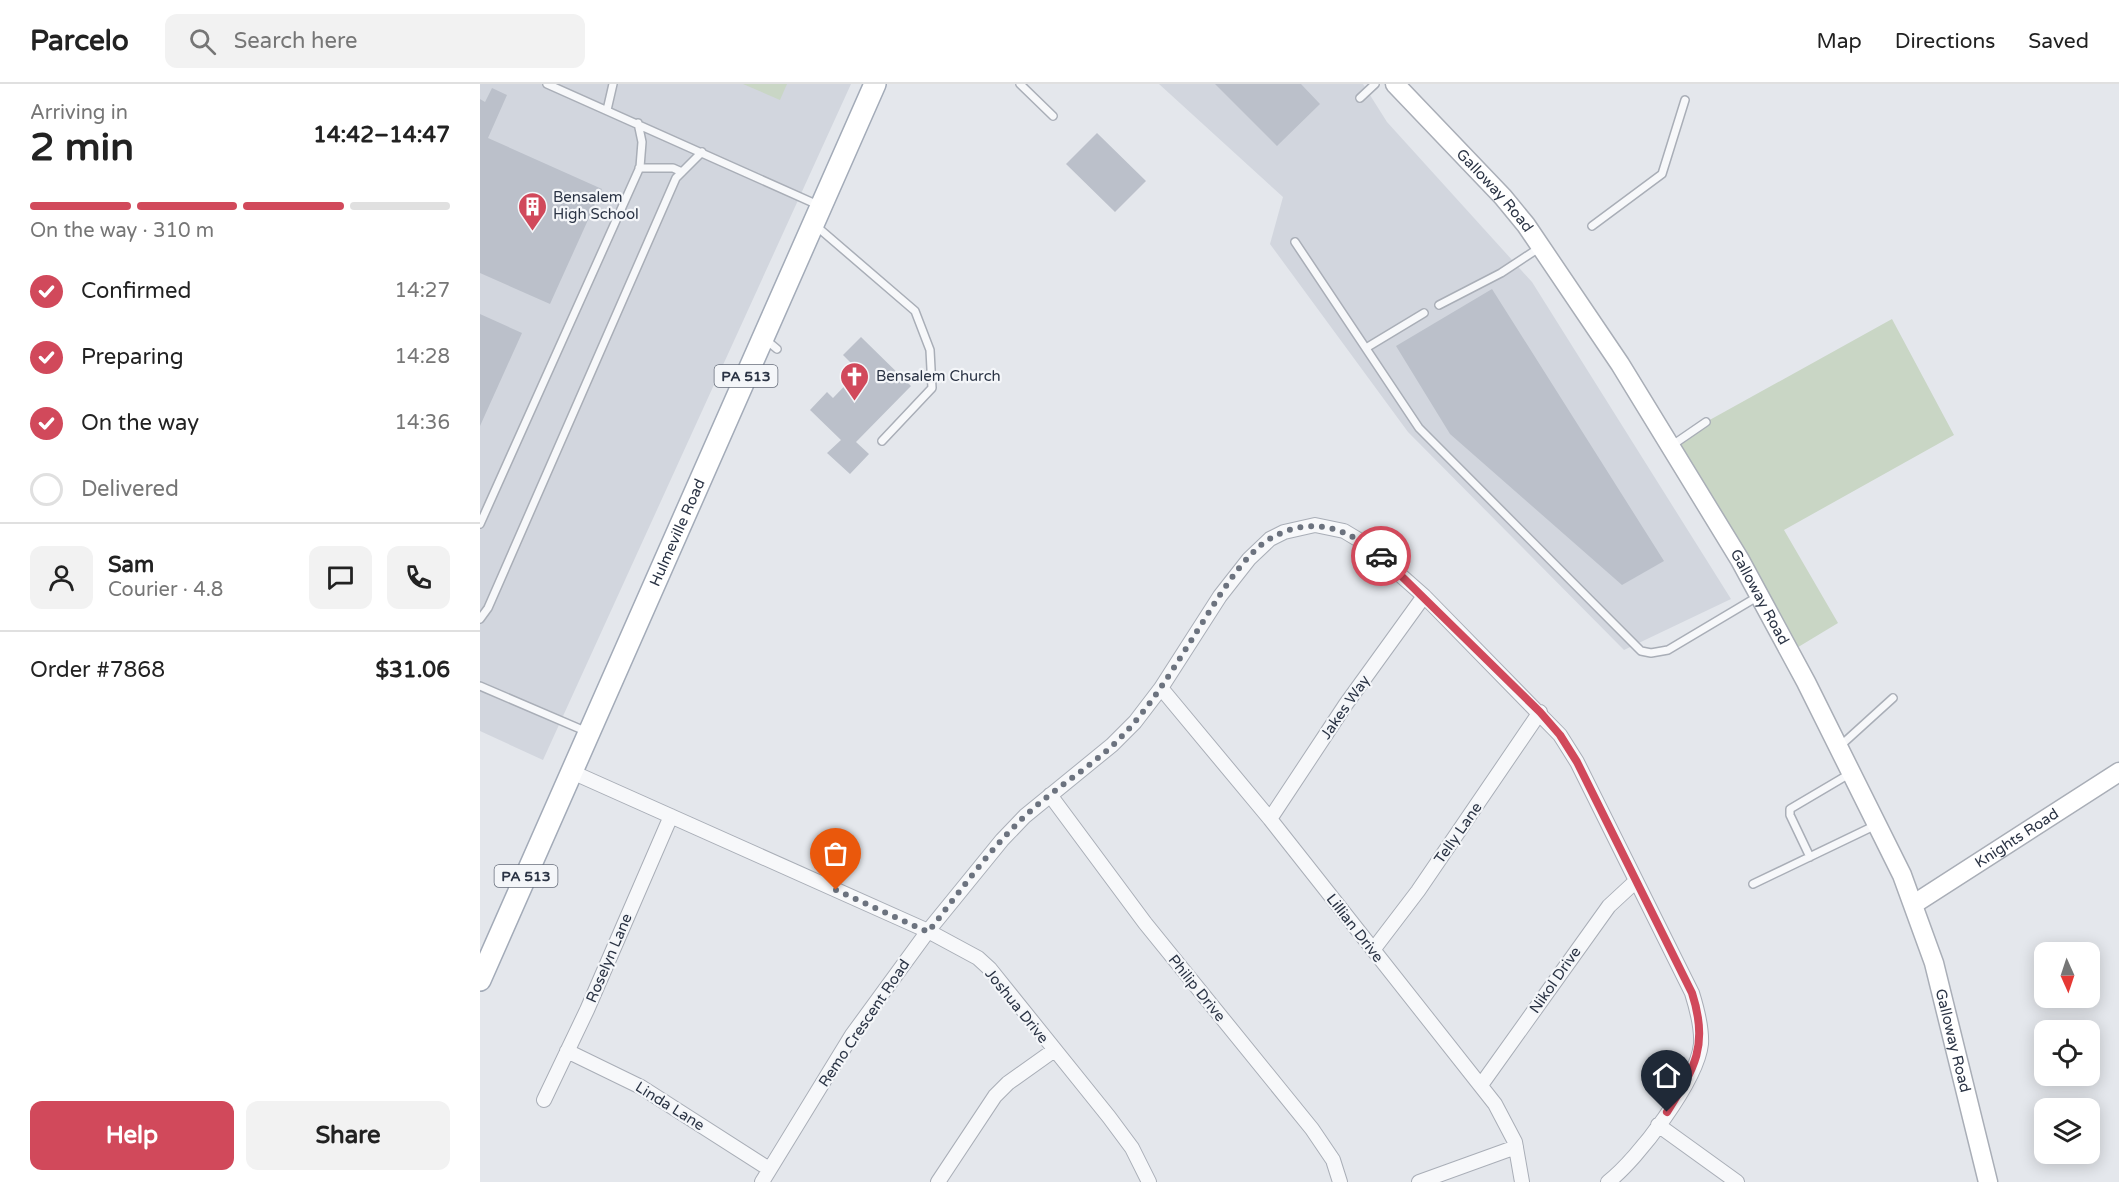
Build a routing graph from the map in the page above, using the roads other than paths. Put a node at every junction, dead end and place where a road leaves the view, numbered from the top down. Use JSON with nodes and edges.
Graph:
{"nodes":[{"id":1,"x":547,"y":84,"type":"edge"},
{"id":2,"x":614,"y":84,"type":"edge"},
{"id":3,"x":875,"y":84,"type":"edge"},
{"id":4,"x":1020,"y":84,"type":"edge"},
{"id":5,"x":1375,"y":84,"type":"edge"},
{"id":6,"x":1395,"y":84,"type":"edge"},
{"id":7,"x":1360,"y":98,"type":"dead end"},
{"id":8,"x":1685,"y":100,"type":"dead end"},
{"id":9,"x":606,"y":110,"type":"junction"},
{"id":10,"x":1053,"y":116,"type":"dead end"},
{"id":11,"x":638,"y":123,"type":"junction"},
{"id":12,"x":702,"y":152,"type":"junction"},
{"id":13,"x":639,"y":168,"type":"junction"},
{"id":14,"x":682,"y":171,"type":"junction"},
{"id":15,"x":817,"y":214,"type":"junction"},
{"id":16,"x":1592,"y":226,"type":"dead end"},
{"id":17,"x":1295,"y":242,"type":"dead end"},
{"id":18,"x":1541,"y":247,"type":"junction"},
{"id":19,"x":1439,"y":305,"type":"dead end"},
{"id":20,"x":1424,"y":313,"type":"dead end"},
{"id":21,"x":1366,"y":348,"type":"junction"},
{"id":22,"x":1706,"y":422,"type":"dead end"},
{"id":23,"x":882,"y":441,"type":"dead end"},
{"id":24,"x":1671,"y":446,"type":"junction"},
{"id":25,"x":480,"y":524,"type":"edge"},
{"id":26,"x":1424,"y":596,"type":"junction"},
{"id":27,"x":1760,"y":596,"type":"junction"},
{"id":28,"x":480,"y":619,"type":"edge"},
{"id":29,"x":480,"y":686,"type":"edge"},
{"id":30,"x":1161,"y":688,"type":"junction"},
{"id":31,"x":1893,"y":698,"type":"dead end"},
{"id":32,"x":1540,"y":712,"type":"junction"},
{"id":33,"x":589,"y":733,"type":"junction"},
{"id":34,"x":1839,"y":747,"type":"junction"},
{"id":35,"x":572,"y":772,"type":"junction"},
{"id":36,"x":1852,"y":772,"type":"junction"},
{"id":37,"x":2119,"y":772,"type":"edge"},
{"id":38,"x":1050,"y":795,"type":"junction"},
{"id":39,"x":671,"y":816,"type":"junction"},
{"id":40,"x":1270,"y":819,"type":"junction"},
{"id":41,"x":1878,"y":824,"type":"junction"},
{"id":42,"x":1810,"y":857,"type":"junction"},
{"id":43,"x":1636,"y":881,"type":"junction"},
{"id":44,"x":1753,"y":884,"type":"dead end"},
{"id":45,"x":1914,"y":904,"type":"junction"},
{"id":46,"x":928,"y":932,"type":"junction"},
{"id":47,"x":1373,"y":950,"type":"junction"},
{"id":48,"x":480,"y":980,"type":"edge"},
{"id":49,"x":567,"y":1051,"type":"junction"},
{"id":50,"x":1053,"y":1051,"type":"junction"},
{"id":51,"x":1481,"y":1085,"type":"junction"},
{"id":52,"x":544,"y":1100,"type":"dead end"},
{"id":53,"x":1658,"y":1125,"type":"junction"},
{"id":54,"x":1516,"y":1146,"type":"junction"},
{"id":55,"x":769,"y":1169,"type":"junction"},
{"id":56,"x":762,"y":1182,"type":"edge"},
{"id":57,"x":938,"y":1182,"type":"edge"},
{"id":58,"x":1149,"y":1182,"type":"edge"},
{"id":59,"x":1341,"y":1182,"type":"edge"},
{"id":60,"x":1419,"y":1182,"type":"edge"},
{"id":61,"x":1522,"y":1182,"type":"edge"},
{"id":62,"x":1608,"y":1182,"type":"edge"},
{"id":63,"x":1737,"y":1182,"type":"edge"},
{"id":64,"x":1988,"y":1182,"type":"edge"}],
"edges":[{"from":1,"to":9,"type":"lane"},
{"from":2,"to":9,"type":"lane"},
{"from":3,"to":15,"type":"main road","name":"Hulmeville Road","number":"PA 513"},
{"from":4,"to":10,"type":"lane"},
{"from":5,"to":7,"type":"lane"},
{"from":6,"to":18,"type":"main road","name":"Galloway Road"},
{"from":8,"to":16,"type":"lane"},
{"from":9,"to":11,"type":"lane"},
{"from":11,"to":12,"type":"lane"},
{"from":11,"to":13,"type":"lane"},
{"from":12,"to":14,"type":"lane"},
{"from":12,"to":15,"type":"lane"},
{"from":13,"to":14,"type":"lane"},
{"from":13,"to":25,"type":"lane"},
{"from":14,"to":28,"type":"lane"},
{"from":15,"to":23,"type":"lane"},
{"from":15,"to":33,"type":"main road","name":"Hulmeville Road","number":"PA 513"},
{"from":17,"to":21,"type":"lane"},
{"from":18,"to":19,"type":"lane"},
{"from":18,"to":24,"type":"main road","name":"Galloway Road"},
{"from":20,"to":21,"type":"lane"},
{"from":21,"to":27,"type":"lane"},
{"from":22,"to":24,"type":"lane"},
{"from":24,"to":27,"type":"main road","name":"Galloway Road"},
{"from":26,"to":30,"type":"street","name":"Remo Crescent Road"},
{"from":26,"to":32,"type":"street","name":"Remo Crescent Road"},
{"from":26,"to":40,"type":"street","name":"Jakes Way"},
{"from":27,"to":34,"type":"main road","name":"Galloway Road"},
{"from":29,"to":33,"type":"lane"},
{"from":30,"to":38,"type":"street","name":"Remo Crescent Road"},
{"from":30,"to":40,"type":"street","name":"Lillian Drive"},
{"from":31,"to":34,"type":"lane"},
{"from":32,"to":43,"type":"street","name":"Remo Crescent Road"},
{"from":32,"to":47,"type":"street","name":"Telly Lane"},
{"from":33,"to":35,"type":"main road","name":"Hulmeville Road","number":"PA 513"},
{"from":34,"to":36,"type":"main road","name":"Galloway Road"},
{"from":35,"to":39,"type":"street","name":"Joshua Drive"},
{"from":35,"to":48,"type":"main road","name":"Hulmeville Road","number":"PA 513"},
{"from":36,"to":41,"type":"main road","name":"Galloway Road"},
{"from":36,"to":42,"type":"lane"},
{"from":37,"to":45,"type":"main road","name":"Knights Road"},
{"from":38,"to":46,"type":"street","name":"Remo Crescent Road"},
{"from":38,"to":59,"type":"street","name":"Philip Drive"},
{"from":39,"to":46,"type":"street","name":"Joshua Drive"},
{"from":39,"to":49,"type":"street","name":"Roselyn Lane"},
{"from":40,"to":47,"type":"street","name":"Lillian Drive"},
{"from":41,"to":42,"type":"lane"},
{"from":41,"to":45,"type":"main road","name":"Galloway Road"},
{"from":42,"to":44,"type":"lane"},
{"from":43,"to":51,"type":"street","name":"Nikol Drive"},
{"from":43,"to":53,"type":"street","name":"Remo Crescent Road"},
{"from":45,"to":64,"type":"main road","name":"Galloway Road"},
{"from":46,"to":50,"type":"street","name":"Joshua Drive"},
{"from":46,"to":55,"type":"street","name":"Remo Crescent Road"},
{"from":47,"to":51,"type":"street","name":"Lillian Drive"},
{"from":49,"to":52,"type":"street","name":"Roselyn Lane"},
{"from":49,"to":55,"type":"street","name":"Linda Lane"},
{"from":50,"to":57,"type":"street"},
{"from":50,"to":58,"type":"street","name":"Joshua Drive"},
{"from":51,"to":54,"type":"street","name":"Lillian Drive"},
{"from":53,"to":62,"type":"street","name":"Remo Crescent Road"},
{"from":53,"to":63,"type":"street"},
{"from":54,"to":60,"type":"street"},
{"from":54,"to":61,"type":"street","name":"Lillian Drive"},
{"from":55,"to":56,"type":"street","name":"Remo Crescent Road"}]}
